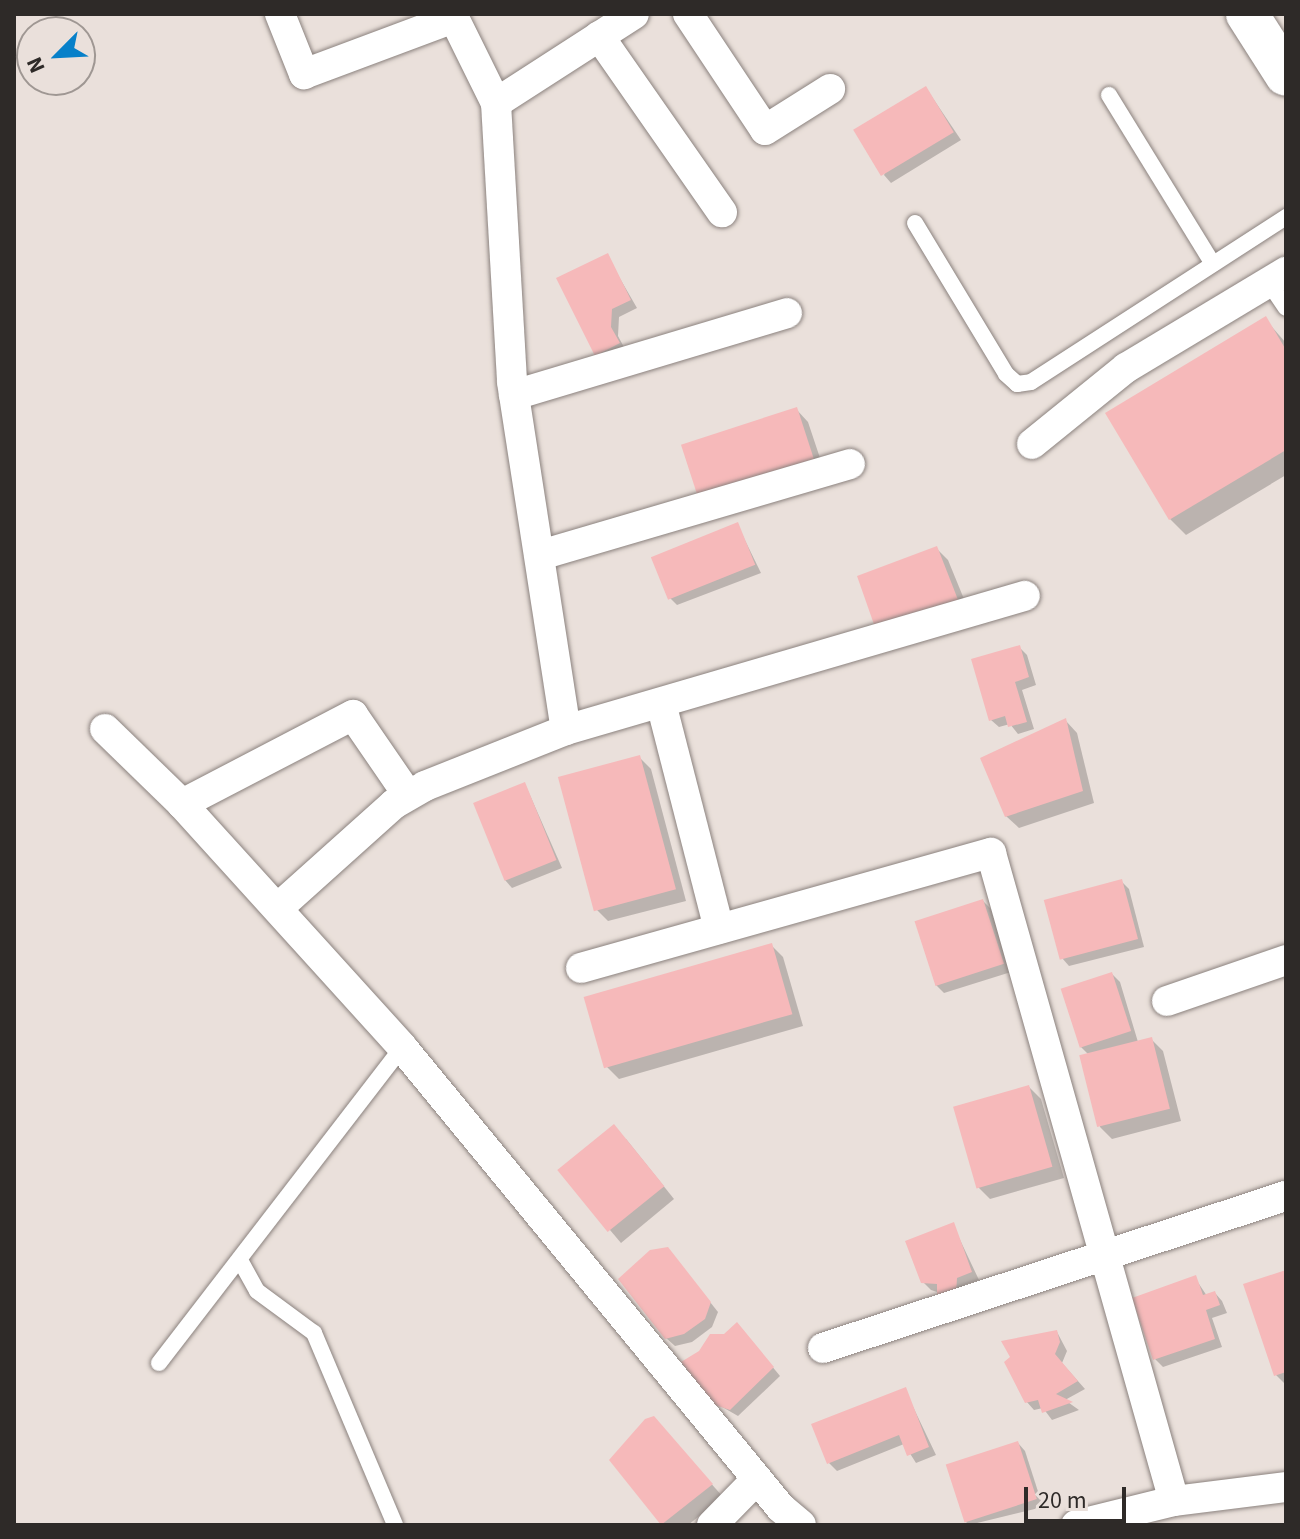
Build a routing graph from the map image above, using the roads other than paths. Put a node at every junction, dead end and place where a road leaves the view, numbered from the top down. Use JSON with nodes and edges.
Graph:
{"nodes":[{"id":1,"x":280,"y":14,"type":"edge"},
{"id":2,"x":634,"y":14,"type":"edge"},
{"id":3,"x":688,"y":14,"type":"edge"},
{"id":4,"x":1247,"y":14,"type":"edge"},
{"id":5,"x":453,"y":16,"type":"edge"},
{"id":6,"x":599,"y":36,"type":"junction"},
{"id":7,"x":1286,"y":75,"type":"edge"},
{"id":8,"x":830,"y":89,"type":"dead end"},
{"id":9,"x":1109,"y":95,"type":"dead end"},
{"id":10,"x":496,"y":103,"type":"junction"},
{"id":11,"x":722,"y":212,"type":"dead end"},
{"id":12,"x":1286,"y":217,"type":"edge"},
{"id":13,"x":915,"y":223,"type":"dead end"},
{"id":14,"x":1213,"y":264,"type":"junction"},
{"id":15,"x":1278,"y":278,"type":"edge"},
{"id":16,"x":1286,"y":308,"type":"edge"},
{"id":17,"x":787,"y":313,"type":"dead end"},
{"id":18,"x":514,"y":395,"type":"junction"},
{"id":19,"x":1032,"y":444,"type":"dead end"},
{"id":20,"x":850,"y":464,"type":"dead end"},
{"id":21,"x":541,"y":555,"type":"junction"},
{"id":22,"x":1025,"y":596,"type":"dead end"},
{"id":23,"x":661,"y":703,"type":"junction"},
{"id":24,"x":105,"y":729,"type":"dead end"},
{"id":25,"x":566,"y":730,"type":"junction"},
{"id":26,"x":408,"y":795,"type":"junction"},
{"id":27,"x":182,"y":804,"type":"junction"},
{"id":28,"x":278,"y":908,"type":"junction"},
{"id":29,"x":719,"y":929,"type":"junction"},
{"id":30,"x":1286,"y":960,"type":"edge"},
{"id":31,"x":581,"y":968,"type":"dead end"},
{"id":32,"x":1167,"y":1001,"type":"dead end"},
{"id":33,"x":402,"y":1047,"type":"junction"},
{"id":34,"x":1286,"y":1196,"type":"edge"},
{"id":35,"x":1106,"y":1253,"type":"junction"},
{"id":36,"x":241,"y":1262,"type":"junction"},
{"id":37,"x":823,"y":1348,"type":"dead end"},
{"id":38,"x":159,"y":1363,"type":"dead end"},
{"id":39,"x":757,"y":1479,"type":"junction"},
{"id":40,"x":1286,"y":1487,"type":"edge"},
{"id":41,"x":1174,"y":1501,"type":"junction"},
{"id":42,"x":395,"y":1525,"type":"edge"},
{"id":43,"x":712,"y":1525,"type":"edge"},
{"id":44,"x":801,"y":1525,"type":"edge"},
{"id":45,"x":1076,"y":1525,"type":"edge"}],
"edges":[{"from":1,"to":5,"type":"street"},
{"from":2,"to":6,"type":"street"},
{"from":3,"to":8,"type":"street"},
{"from":4,"to":7,"type":"street"},
{"from":5,"to":10,"type":"street"},
{"from":6,"to":10,"type":"street"},
{"from":6,"to":11,"type":"street"},
{"from":9,"to":14,"type":"lane"},
{"from":10,"to":18,"type":"street"},
{"from":12,"to":14,"type":"lane"},
{"from":13,"to":14,"type":"lane"},
{"from":15,"to":16,"type":"lane"},
{"from":15,"to":19,"type":"street"},
{"from":17,"to":18,"type":"street"},
{"from":18,"to":21,"type":"street"},
{"from":20,"to":21,"type":"street"},
{"from":21,"to":25,"type":"street"},
{"from":22,"to":23,"type":"street"},
{"from":23,"to":25,"type":"street"},
{"from":23,"to":29,"type":"street"},
{"from":24,"to":27,"type":"street"},
{"from":25,"to":26,"type":"street"},
{"from":26,"to":27,"type":"street"},
{"from":26,"to":28,"type":"street"},
{"from":27,"to":28,"type":"street"},
{"from":28,"to":33,"type":"street"},
{"from":29,"to":31,"type":"street"},
{"from":29,"to":35,"type":"street"},
{"from":30,"to":32,"type":"street"},
{"from":33,"to":36,"type":"lane"},
{"from":33,"to":39,"type":"street"},
{"from":34,"to":35,"type":"street"},
{"from":35,"to":37,"type":"street"},
{"from":35,"to":41,"type":"street"},
{"from":36,"to":38,"type":"lane"},
{"from":36,"to":42,"type":"lane"},
{"from":39,"to":43,"type":"street"},
{"from":39,"to":44,"type":"street"},
{"from":40,"to":41,"type":"street"},
{"from":41,"to":45,"type":"street"}]}
